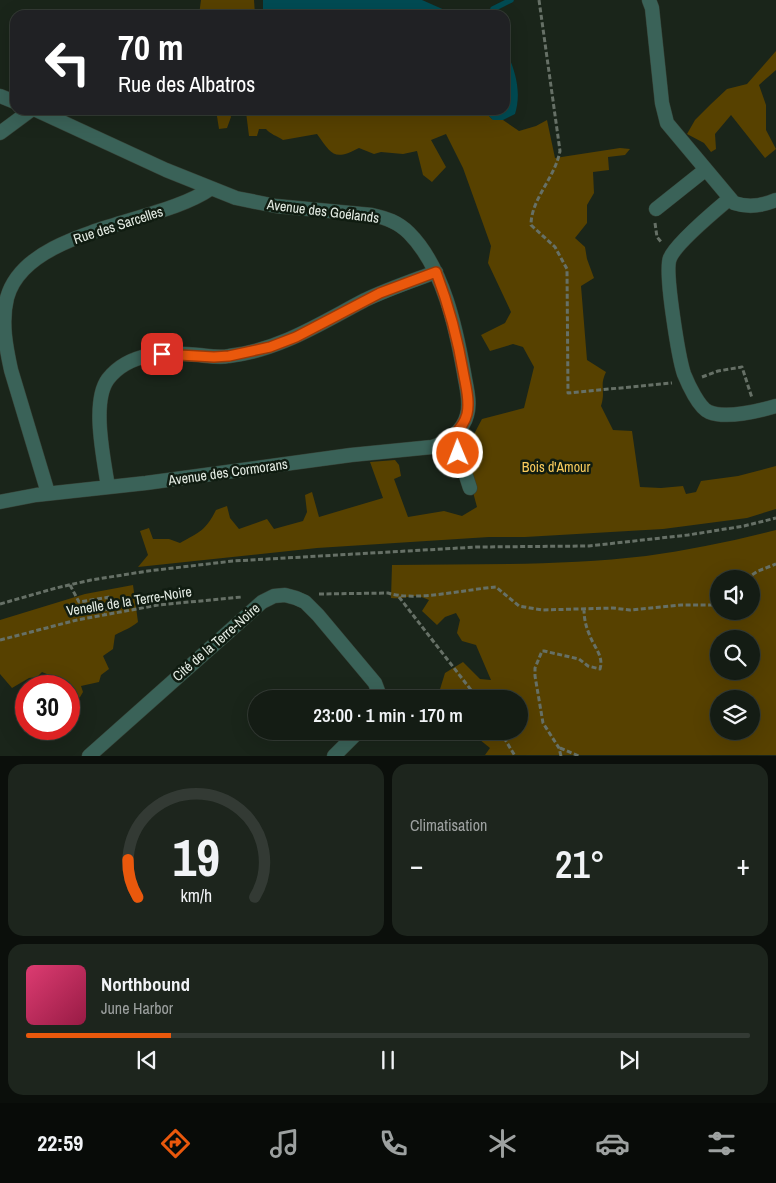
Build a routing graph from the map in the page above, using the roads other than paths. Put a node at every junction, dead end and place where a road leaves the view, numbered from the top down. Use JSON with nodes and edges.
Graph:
{"nodes":[{"id":1,"x":649,"y":0,"type":"edge"},
{"id":2,"x":24,"y":115,"type":"edge"},
{"id":3,"x":47,"y":115,"type":"edge"},
{"id":4,"x":0,"y":133,"type":"edge"},
{"id":5,"x":706,"y":170,"type":"junction"},
{"id":6,"x":210,"y":189,"type":"junction"},
{"id":7,"x":729,"y":198,"type":"junction"},
{"id":8,"x":776,"y":200,"type":"edge"},
{"id":9,"x":656,"y":209,"type":"road end"},
{"id":10,"x":436,"y":272,"type":"junction"},
{"id":11,"x":776,"y":406,"type":"edge"},
{"id":12,"x":453,"y":436,"type":"junction"},
{"id":13,"x":108,"y":487,"type":"junction"},
{"id":14,"x":470,"y":488,"type":"dead end"},
{"id":15,"x":48,"y":493,"type":"junction"},
{"id":16,"x":0,"y":502,"type":"edge"},
{"id":17,"x":378,"y":690,"type":"edge"},
{"id":18,"x":350,"y":740,"type":"edge"},
{"id":19,"x":89,"y":756,"type":"edge"},
{"id":20,"x":334,"y":756,"type":"edge"}],
"edges":[{"from":1,"to":5,"type":"street"},
{"from":2,"to":4,"type":"street"},
{"from":3,"to":6,"type":"street","name":"Avenue des Goélands"},
{"from":5,"to":7,"type":"street"},
{"from":5,"to":9,"type":"street"},
{"from":6,"to":10,"type":"street","name":"Avenue des Goélands"},
{"from":6,"to":15,"type":"street","name":"Rue des Sarcelles"},
{"from":7,"to":8,"type":"street"},
{"from":7,"to":11,"type":"street"},
{"from":10,"to":12,"type":"street","name":"Avenue des Goélands"},
{"from":10,"to":13,"type":"street"},
{"from":12,"to":13,"type":"street","name":"Avenue des Cormorans"},
{"from":12,"to":14,"type":"street"},
{"from":13,"to":15,"type":"street","name":"Avenue des Cormorans"},
{"from":15,"to":16,"type":"street","name":"Avenue des Cormorans"},
{"from":17,"to":19,"type":"street","name":"Cité de la Terre-Noire"},
{"from":18,"to":20,"type":"street"}]}
